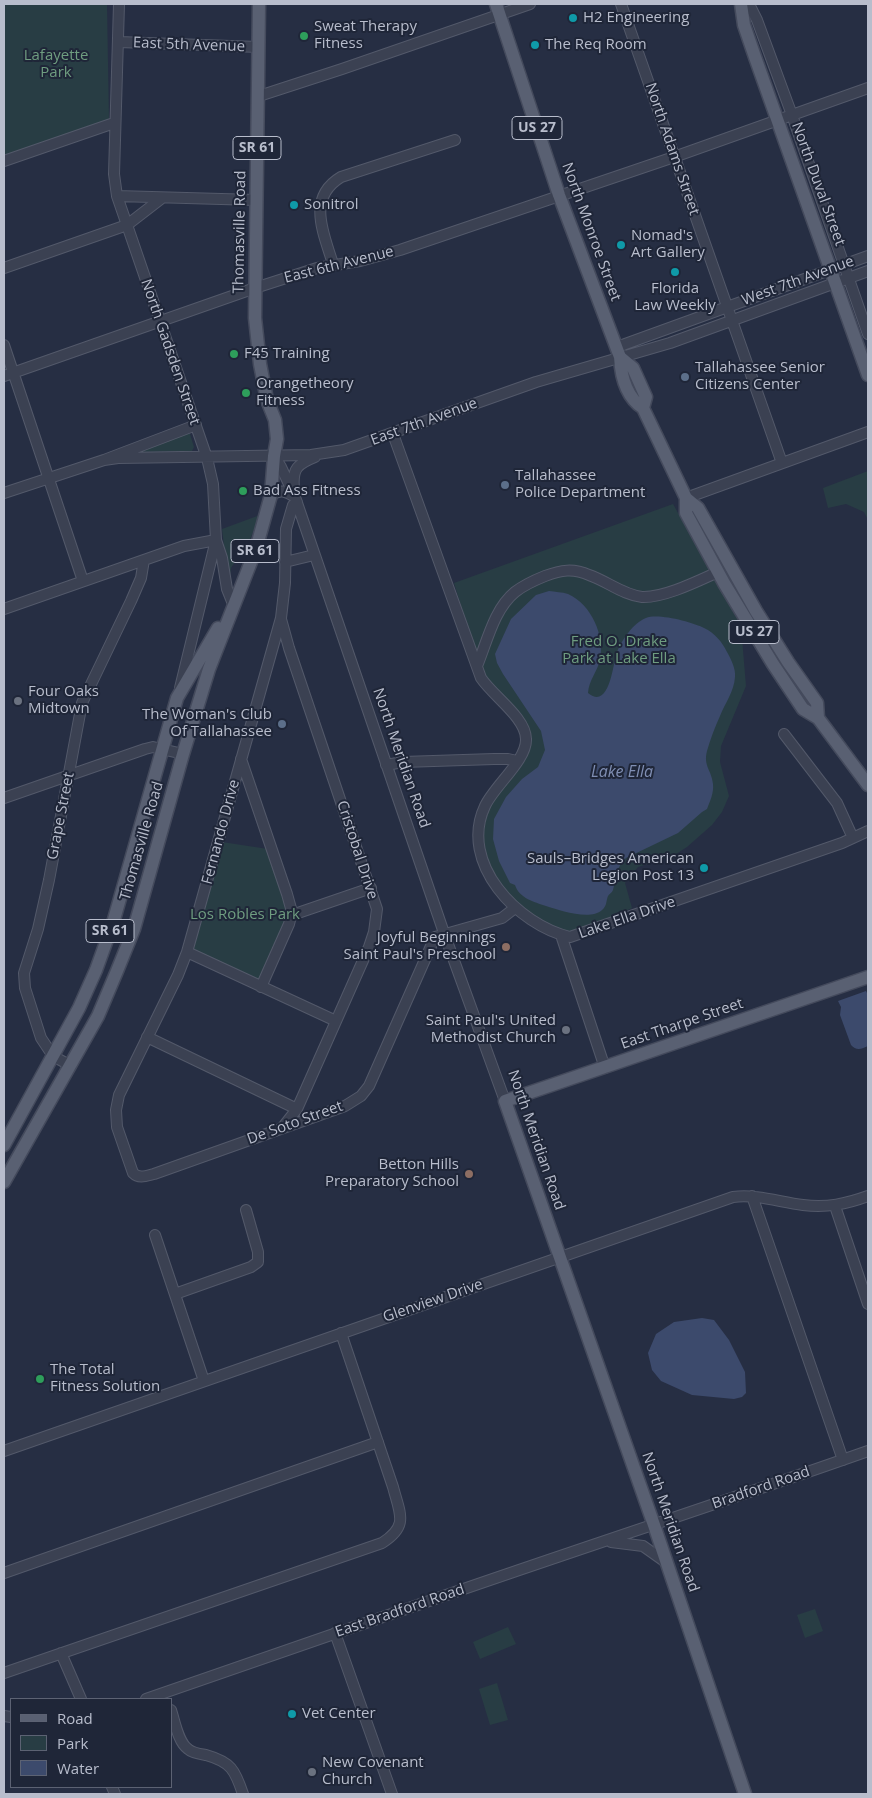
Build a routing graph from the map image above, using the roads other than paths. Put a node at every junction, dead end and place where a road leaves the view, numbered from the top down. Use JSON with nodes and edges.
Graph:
{"nodes":[{"id":1,"x":119,"y":4,"type":"edge"},
{"id":2,"x":259,"y":4,"type":"edge"},
{"id":3,"x":530,"y":4,"type":"edge"},
{"id":4,"x":621,"y":4,"type":"edge"},
{"id":5,"x":741,"y":4,"type":"edge"},
{"id":6,"x":748,"y":4,"type":"edge"},
{"id":7,"x":497,"y":9,"type":"edge"},
{"id":8,"x":118,"y":42,"type":"junction"},
{"id":9,"x":258,"y":47,"type":"junction"},
{"id":10,"x":868,"y":88,"type":"edge"},
{"id":11,"x":259,"y":96,"type":"junction"},
{"id":12,"x":792,"y":115,"type":"junction"},
{"id":13,"x":777,"y":120,"type":"junction"},
{"id":14,"x":114,"y":122,"type":"junction"},
{"id":15,"x":455,"y":140,"type":"dead end"},
{"id":16,"x":674,"y":157,"type":"junction"},
{"id":17,"x":4,"y":161,"type":"edge"},
{"id":18,"x":559,"y":195,"type":"junction"},
{"id":19,"x":117,"y":196,"type":"junction"},
{"id":20,"x":162,"y":198,"type":"junction"},
{"id":21,"x":256,"y":200,"type":"junction"},
{"id":22,"x":127,"y":225,"type":"junction"},
{"id":23,"x":868,"y":256,"type":"edge"},
{"id":24,"x":333,"y":264,"type":"junction"},
{"id":25,"x":845,"y":264,"type":"junction"},
{"id":26,"x":4,"y":268,"type":"edge"},
{"id":27,"x":831,"y":269,"type":"junction"},
{"id":28,"x":868,"y":271,"type":"edge"},
{"id":29,"x":850,"y":278,"type":"junction"},
{"id":30,"x":836,"y":283,"type":"junction"},
{"id":31,"x":255,"y":288,"type":"junction"},
{"id":32,"x":727,"y":306,"type":"junction"},
{"id":33,"x":159,"y":321,"type":"junction"},
{"id":34,"x":732,"y":321,"type":"junction"},
{"id":35,"x":666,"y":330,"type":"junction"},
{"id":36,"x":868,"y":334,"type":"edge"},
{"id":37,"x":670,"y":343,"type":"junction"},
{"id":38,"x":4,"y":345,"type":"edge"},
{"id":39,"x":619,"y":352,"type":"junction"},
{"id":40,"x":9,"y":374,"type":"edge"},
{"id":41,"x":868,"y":375,"type":"edge"},
{"id":42,"x":196,"y":425,"type":"junction"},
{"id":43,"x":868,"y":432,"type":"edge"},
{"id":44,"x":393,"y":434,"type":"junction"},
{"id":45,"x":323,"y":455,"type":"junction"},
{"id":46,"x":274,"y":456,"type":"junction"},
{"id":47,"x":207,"y":458,"type":"junction"},
{"id":48,"x":104,"y":460,"type":"junction"},
{"id":49,"x":782,"y":463,"type":"junction"},
{"id":50,"x":49,"y":478,"type":"junction"},
{"id":51,"x":4,"y":494,"type":"edge"},
{"id":52,"x":271,"y":495,"type":"junction"},
{"id":53,"x":686,"y":498,"type":"junction"},
{"id":54,"x":296,"y":499,"type":"junction"},
{"id":55,"x":216,"y":540,"type":"junction"},
{"id":56,"x":314,"y":555,"type":"junction"},
{"id":57,"x":144,"y":560,"type":"junction"},
{"id":58,"x":285,"y":562,"type":"junction"},
{"id":59,"x":731,"y":568,"type":"junction"},
{"id":60,"x":718,"y":572,"type":"junction"},
{"id":61,"x":83,"y":581,"type":"junction"},
{"id":62,"x":233,"y":604,"type":"junction"},
{"id":63,"x":4,"y":608,"type":"edge"},
{"id":64,"x":281,"y":618,"type":"junction"},
{"id":65,"x":477,"y":666,"type":"junction"},
{"id":66,"x":177,"y":698,"type":"junction"},
{"id":67,"x":818,"y":718,"type":"junction"},
{"id":68,"x":784,"y":734,"type":"dead end"},
{"id":69,"x":162,"y":749,"type":"junction"},
{"id":70,"x":183,"y":754,"type":"junction"},
{"id":71,"x":241,"y":759,"type":"junction"},
{"id":72,"x":517,"y":761,"type":"junction"},
{"id":73,"x":386,"y":765,"type":"junction"},
{"id":74,"x":69,"y":775,"type":"junction"},
{"id":75,"x":868,"y":785,"type":"edge"},
{"id":76,"x":4,"y":798,"type":"edge"},
{"id":77,"x":868,"y":831,"type":"edge"},
{"id":78,"x":853,"y":838,"type":"junction"},
{"id":79,"x":132,"y":859,"type":"junction"},
{"id":80,"x":153,"y":863,"type":"junction"},
{"id":81,"x":371,"y":888,"type":"junction"},
{"id":82,"x":515,"y":908,"type":"junction"},
{"id":83,"x":292,"y":914,"type":"junction"},
{"id":84,"x":444,"y":934,"type":"junction"},
{"id":85,"x":561,"y":935,"type":"junction"},
{"id":86,"x":187,"y":952,"type":"junction"},
{"id":87,"x":868,"y":977,"type":"edge"},
{"id":88,"x":261,"y":987,"type":"junction"},
{"id":89,"x":336,"y":1021,"type":"junction"},
{"id":90,"x":147,"y":1037,"type":"junction"},
{"id":91,"x":53,"y":1056,"type":"junction"},
{"id":92,"x":71,"y":1066,"type":"junction"},
{"id":93,"x":605,"y":1068,"type":"junction"},
{"id":94,"x":505,"y":1101,"type":"junction"},
{"id":95,"x":297,"y":1109,"type":"junction"},
{"id":96,"x":282,"y":1128,"type":"junction"},
{"id":97,"x":5,"y":1138,"type":"edge"},
{"id":98,"x":24,"y":1146,"type":"junction"},
{"id":99,"x":137,"y":1176,"type":"joint"},
{"id":100,"x":4,"y":1182,"type":"edge"},
{"id":101,"x":752,"y":1196,"type":"junction"},
{"id":102,"x":868,"y":1196,"type":"edge"},
{"id":103,"x":835,"y":1206,"type":"junction"},
{"id":104,"x":246,"y":1210,"type":"dead end"},
{"id":105,"x":155,"y":1235,"type":"dead end"},
{"id":106,"x":559,"y":1257,"type":"junction"},
{"id":107,"x":175,"y":1294,"type":"junction"},
{"id":108,"x":868,"y":1304,"type":"edge"},
{"id":109,"x":340,"y":1334,"type":"junction"},
{"id":110,"x":204,"y":1381,"type":"junction"},
{"id":111,"x":378,"y":1442,"type":"junction"},
{"id":112,"x":4,"y":1451,"type":"edge"},
{"id":113,"x":868,"y":1451,"type":"edge"},
{"id":114,"x":843,"y":1460,"type":"junction"},
{"id":115,"x":654,"y":1525,"type":"junction"},
{"id":116,"x":605,"y":1541,"type":"junction"},
{"id":117,"x":667,"y":1563,"type":"junction"},
{"id":118,"x":4,"y":1572,"type":"edge"},
{"id":119,"x":334,"y":1633,"type":"junction"},
{"id":120,"x":61,"y":1653,"type":"junction"},
{"id":121,"x":4,"y":1673,"type":"edge"},
{"id":122,"x":167,"y":1696,"type":"edge"},
{"id":123,"x":81,"y":1698,"type":"edge"},
{"id":124,"x":153,"y":1698,"type":"edge"},
{"id":125,"x":172,"y":1713,"type":"edge"},
{"id":126,"x":243,"y":1794,"type":"edge"},
{"id":127,"x":392,"y":1794,"type":"edge"},
{"id":128,"x":745,"y":1794,"type":"edge"}],
"edges":[{"from":1,"to":8,"type":"street","name":"North Gadsden Street"},
{"from":2,"to":9,"type":"main road","name":"Thomasville Road","number":"SR 61"},
{"from":3,"to":7,"type":"street"},
{"from":4,"to":16,"type":"street","name":"North Adams Street"},
{"from":5,"to":13,"type":"main road","name":"North Duval Street"},
{"from":6,"to":12,"type":"street","name":"North Duval Street"},
{"from":7,"to":11,"type":"street"},
{"from":7,"to":18,"type":"main road","name":"North Monroe Street","number":"US 27"},
{"from":8,"to":9,"type":"street","name":"East 5th Avenue"},
{"from":8,"to":14,"type":"street","name":"North Gadsden Street"},
{"from":9,"to":11,"type":"main road","name":"Thomasville Road","number":"SR 61"},
{"from":10,"to":12,"type":"street","name":"East 6th Avenue"},
{"from":11,"to":21,"type":"main road","name":"Thomasville Road","number":"SR 61"},
{"from":12,"to":13,"type":"street","name":"East 6th Avenue"},
{"from":12,"to":25,"type":"street","name":"North Duval Street"},
{"from":13,"to":16,"type":"street","name":"East 6th Avenue"},
{"from":13,"to":27,"type":"main road","name":"North Duval Street"},
{"from":14,"to":17,"type":"street"},
{"from":14,"to":19,"type":"street","name":"North Gadsden Street"},
{"from":15,"to":24,"type":"street"},
{"from":16,"to":18,"type":"street","name":"East 6th Avenue"},
{"from":16,"to":32,"type":"street","name":"North Adams Street"},
{"from":18,"to":24,"type":"street","name":"East 6th Avenue"},
{"from":18,"to":39,"type":"main road","name":"North Monroe Street","number":"US 27"},
{"from":19,"to":20,"type":"street"},
{"from":19,"to":22,"type":"street","name":"North Gadsden Street"},
{"from":20,"to":21,"type":"street"},
{"from":20,"to":22,"type":"street"},
{"from":21,"to":31,"type":"main road","name":"Thomasville Road","number":"SR 61"},
{"from":22,"to":26,"type":"street"},
{"from":22,"to":33,"type":"street","name":"North Gadsden Street"},
{"from":23,"to":25,"type":"street","name":"West 7th Avenue"},
{"from":24,"to":31,"type":"street","name":"East 6th Avenue"},
{"from":25,"to":27,"type":"street","name":"West 7th Avenue"},
{"from":25,"to":29,"type":"street","name":"North Duval Street"},
{"from":27,"to":30,"type":"main road","name":"North Duval Street"},
{"from":27,"to":32,"type":"street","name":"West 7th Avenue"},
{"from":28,"to":29,"type":"street","name":"West 7th Avenue"},
{"from":29,"to":30,"type":"street","name":"West 7th Avenue"},
{"from":29,"to":36,"type":"street","name":"North Duval Street"},
{"from":30,"to":34,"type":"street","name":"West 7th Avenue"},
{"from":30,"to":41,"type":"main road","name":"North Duval Street"},
{"from":31,"to":33,"type":"street","name":"East 6th Avenue"},
{"from":31,"to":46,"type":"main road","name":"Thomasville Road","number":"SR 61"},
{"from":32,"to":34,"type":"street","name":"North Adams Street"},
{"from":32,"to":35,"type":"street","name":"East 7th Avenue"},
{"from":33,"to":40,"type":"street","name":"East 6th Avenue"},
{"from":33,"to":42,"type":"street","name":"North Gadsden Street"},
{"from":34,"to":37,"type":"street","name":"East 7th Avenue"},
{"from":34,"to":49,"type":"street","name":"North Adams Street"},
{"from":35,"to":37,"type":"street"},
{"from":35,"to":39,"type":"street","name":"East 7th Avenue"},
{"from":37,"to":39,"type":"street","name":"East 7th Avenue"},
{"from":38,"to":40,"type":"street"},
{"from":39,"to":44,"type":"street","name":"East 7th Avenue"},
{"from":39,"to":53,"type":"main road","name":"North Monroe Street","number":"US 27"},
{"from":40,"to":50,"type":"street"},
{"from":42,"to":47,"type":"street","name":"North Gadsden Street"},
{"from":42,"to":48,"type":"street","name":"East 7th Avenue"},
{"from":43,"to":49,"type":"street"},
{"from":44,"to":45,"type":"street","name":"East 7th Avenue"},
{"from":44,"to":65,"type":"street","name":"Lake Ella Drive"},
{"from":45,"to":46,"type":"street","name":"East 7th Avenue"},
{"from":45,"to":54,"type":"street","name":"North Meridian Road"},
{"from":46,"to":47,"type":"street","name":"East 7th Avenue"},
{"from":46,"to":52,"type":"main road","name":"Thomasville Road","number":"SR 61"},
{"from":46,"to":54,"type":"street","name":"North Meridian Road"},
{"from":47,"to":48,"type":"street","name":"East 7th Avenue"},
{"from":47,"to":55,"type":"street","name":"North Gadsden Street"},
{"from":48,"to":50,"type":"street","name":"East 7th Avenue"},
{"from":49,"to":53,"type":"street"},
{"from":50,"to":51,"type":"street","name":"East 7th Avenue"},
{"from":50,"to":61,"type":"street"},
{"from":52,"to":54,"type":"street"},
{"from":52,"to":62,"type":"main road","name":"Thomasville Road","number":"SR 61"},
{"from":53,"to":59,"type":"main road","name":"North Monroe Street","number":"US 27"},
{"from":53,"to":60,"type":"main road","name":"North Monroe Street","number":"US 27"},
{"from":54,"to":56,"type":"street","name":"North Meridian Road"},
{"from":54,"to":58,"type":"street","name":"Fernando Drive"},
{"from":55,"to":57,"type":"street"},
{"from":55,"to":62,"type":"street"},
{"from":55,"to":66,"type":"street","name":"North Gadsden Street"},
{"from":56,"to":58,"type":"street"},
{"from":56,"to":73,"type":"street","name":"North Meridian Road"},
{"from":57,"to":61,"type":"street"},
{"from":57,"to":74,"type":"street","name":"Grape Street"},
{"from":58,"to":64,"type":"street","name":"Fernando Drive"},
{"from":59,"to":60,"type":"main road"},
{"from":59,"to":67,"type":"main road","name":"North Monroe Street","number":"US 27"},
{"from":60,"to":65,"type":"street"},
{"from":60,"to":67,"type":"main road","name":"North Monroe Street","number":"US 27"},
{"from":61,"to":63,"type":"street"},
{"from":62,"to":66,"type":"main road","name":"Thomasville Road","number":"SR 61"},
{"from":62,"to":70,"type":"main road","name":"Thomasville Road","number":"SR 61"},
{"from":64,"to":71,"type":"street","name":"Fernando Drive"},
{"from":64,"to":81,"type":"street","name":"Cristobal Drive"},
{"from":65,"to":72,"type":"street","name":"Lake Ella Drive"},
{"from":66,"to":69,"type":"main road","name":"Thomasville Road","number":"SR 61"},
{"from":67,"to":75,"type":"main road","name":"North Monroe Street","number":"US 27"},
{"from":68,"to":78,"type":"street"},
{"from":69,"to":70,"type":"street"},
{"from":69,"to":74,"type":"street"},
{"from":69,"to":79,"type":"main road","name":"Thomasville Road","number":"SR 61"},
{"from":70,"to":80,"type":"main road","name":"Thomasville Road","number":"SR 61"},
{"from":71,"to":83,"type":"street"},
{"from":71,"to":86,"type":"street","name":"Fernando Drive"},
{"from":72,"to":73,"type":"street"},
{"from":72,"to":82,"type":"street","name":"Lake Ella Drive"},
{"from":73,"to":84,"type":"street","name":"North Meridian Road"},
{"from":74,"to":76,"type":"street"},
{"from":74,"to":91,"type":"street","name":"Grape Street"},
{"from":77,"to":78,"type":"street","name":"Lake Ella Drive"},
{"from":78,"to":85,"type":"street","name":"Lake Ella Drive"},
{"from":79,"to":80,"type":"main road"},
{"from":79,"to":91,"type":"main road","name":"Thomasville Road","number":"SR 61"},
{"from":80,"to":92,"type":"main road","name":"Thomasville Road","number":"SR 61"},
{"from":81,"to":83,"type":"street"},
{"from":81,"to":89,"type":"street","name":"Cristobal Drive"},
{"from":82,"to":84,"type":"street"},
{"from":82,"to":85,"type":"street","name":"Lake Ella Drive"},
{"from":83,"to":88,"type":"street"},
{"from":84,"to":94,"type":"street","name":"North Meridian Road"},
{"from":84,"to":96,"type":"street","name":"De Soto Street"},
{"from":85,"to":93,"type":"street"},
{"from":86,"to":88,"type":"street"},
{"from":86,"to":90,"type":"street","name":"Fernando Drive"},
{"from":87,"to":93,"type":"main road","name":"East Tharpe Street"},
{"from":88,"to":89,"type":"street"},
{"from":89,"to":95,"type":"street","name":"Cristobal Drive"},
{"from":90,"to":95,"type":"street"},
{"from":90,"to":99,"type":"street","name":"Fernando Drive"},
{"from":91,"to":92,"type":"street","name":"Grape Street"},
{"from":91,"to":97,"type":"main road","name":"Thomasville Road","number":"SR 61"},
{"from":92,"to":98,"type":"main road","name":"Thomasville Road","number":"SR 61"},
{"from":93,"to":94,"type":"main road","name":"East Tharpe Street"},
{"from":94,"to":106,"type":"main road","name":"North Meridian Road"},
{"from":95,"to":96,"type":"street","name":"Cristobal Drive"},
{"from":96,"to":99,"type":"street","name":"De Soto Street"},
{"from":97,"to":98,"type":"street"},
{"from":98,"to":100,"type":"main road","name":"Thomasville Road","number":"SR 61"},
{"from":101,"to":103,"type":"street","name":"Glenview Drive"},
{"from":101,"to":106,"type":"street","name":"Glenview Drive"},
{"from":101,"to":114,"type":"street"},
{"from":102,"to":103,"type":"street","name":"Glenview Drive"},
{"from":103,"to":108,"type":"street"},
{"from":104,"to":107,"type":"street"},
{"from":105,"to":107,"type":"street"},
{"from":106,"to":109,"type":"street","name":"Glenview Drive"},
{"from":106,"to":115,"type":"main road","name":"North Meridian Road"},
{"from":107,"to":110,"type":"street"},
{"from":109,"to":110,"type":"street","name":"Glenview Drive"},
{"from":109,"to":111,"type":"street"},
{"from":110,"to":112,"type":"street","name":"Glenview Drive"},
{"from":111,"to":118,"type":"street"},
{"from":111,"to":120,"type":"street"},
{"from":113,"to":114,"type":"street","name":"Bradford Road"},
{"from":114,"to":115,"type":"street","name":"Bradford Road"},
{"from":115,"to":116,"type":"street","name":"East Bradford Road"},
{"from":115,"to":117,"type":"main road","name":"North Meridian Road"},
{"from":116,"to":117,"type":"street"},
{"from":116,"to":119,"type":"street","name":"East Bradford Road"},
{"from":117,"to":128,"type":"main road","name":"North Meridian Road"},
{"from":119,"to":122,"type":"street","name":"East Bradford Road"},
{"from":119,"to":127,"type":"street"},
{"from":120,"to":121,"type":"street"},
{"from":120,"to":123,"type":"street"},
{"from":122,"to":124,"type":"street","name":"East Bradford Road"},
{"from":125,"to":126,"type":"street"}]}
